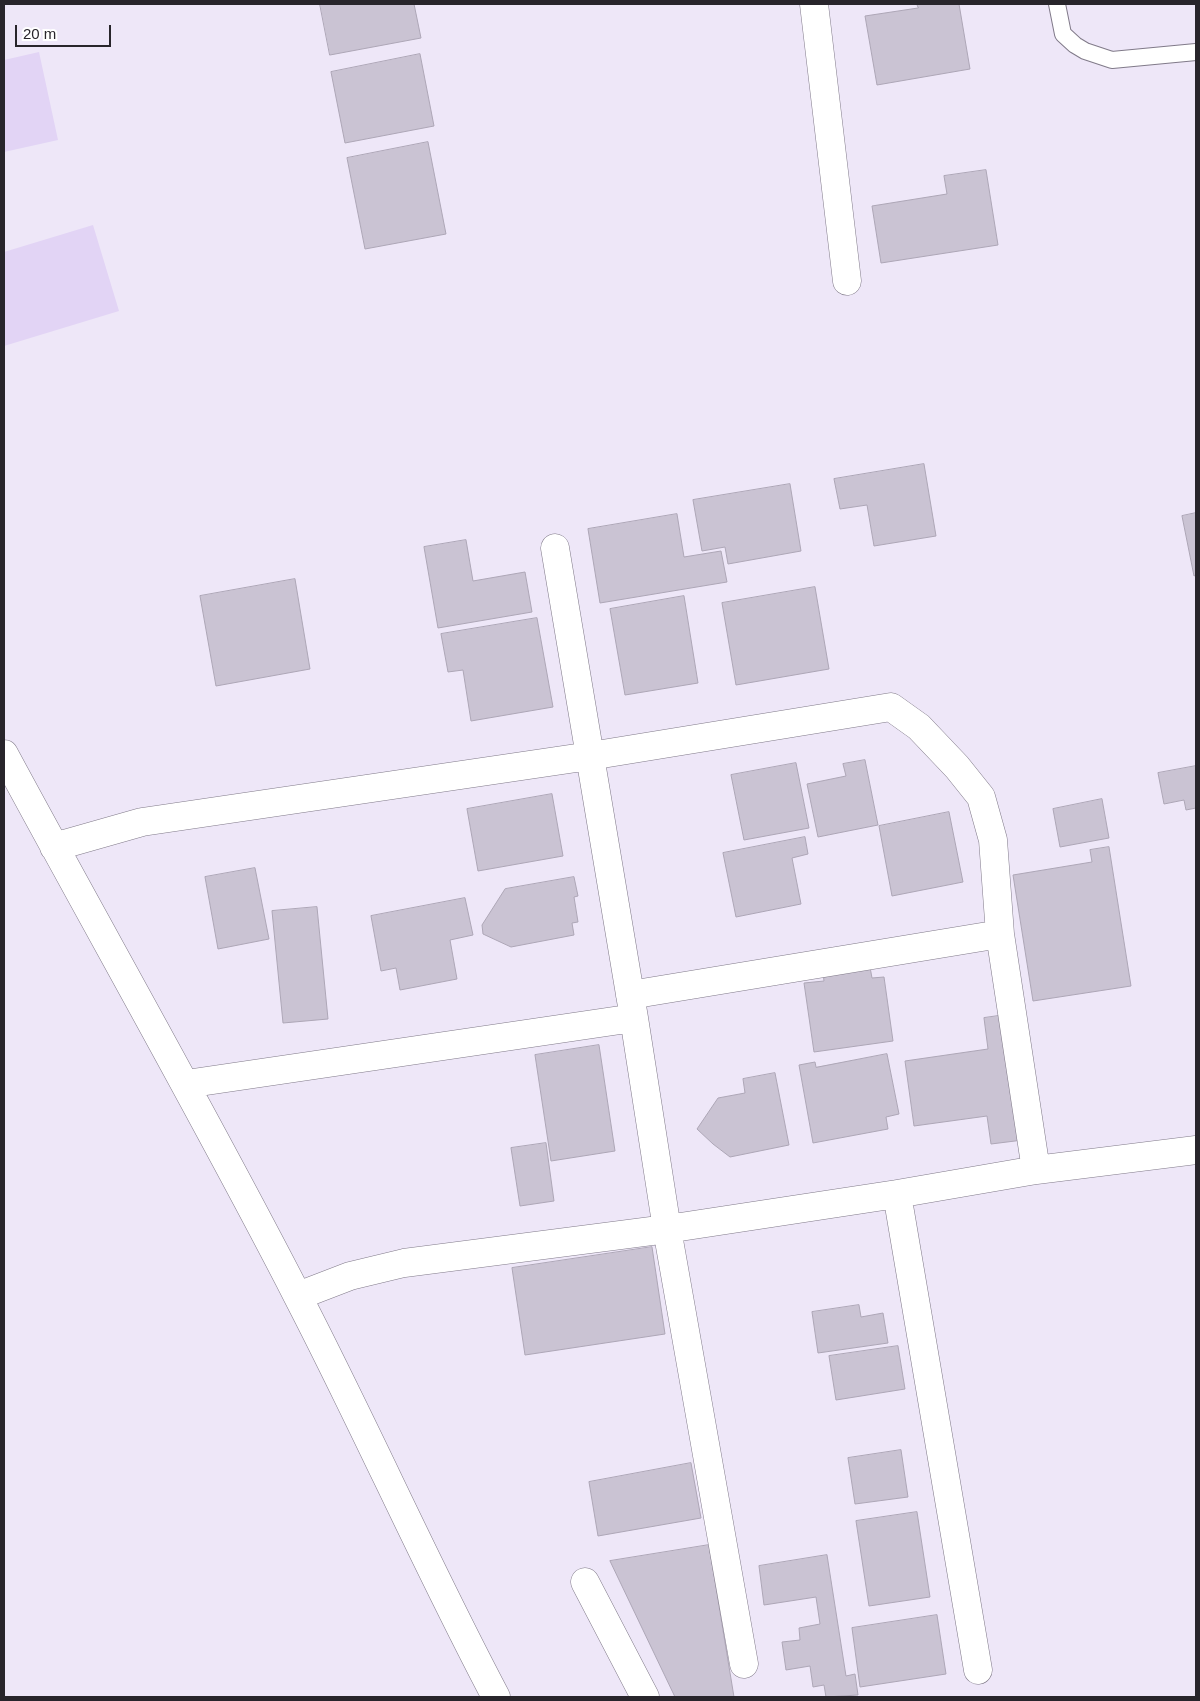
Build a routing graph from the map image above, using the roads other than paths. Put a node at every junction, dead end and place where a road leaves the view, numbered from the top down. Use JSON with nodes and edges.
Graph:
{"nodes":[{"id":1,"x":814,"y":4,"type":"edge"},
{"id":2,"x":1057,"y":4,"type":"edge"},
{"id":3,"x":1196,"y":52,"type":"edge"},
{"id":4,"x":847,"y":281,"type":"dead end"},
{"id":5,"x":555,"y":548,"type":"dead end"},
{"id":6,"x":4,"y":754,"type":"edge"},
{"id":7,"x":590,"y":756,"type":"junction"},
{"id":8,"x":54,"y":847,"type":"junction"},
{"id":9,"x":1000,"y":934,"type":"junction"},
{"id":10,"x":632,"y":1006,"type":"junction"},
{"id":11,"x":186,"y":1084,"type":"junction"},
{"id":12,"x":1196,"y":1150,"type":"edge"},
{"id":13,"x":1036,"y":1170,"type":"junction"},
{"id":14,"x":897,"y":1194,"type":"junction"},
{"id":15,"x":667,"y":1229,"type":"junction"},
{"id":16,"x":298,"y":1296,"type":"junction"},
{"id":17,"x":585,"y":1582,"type":"dead end"},
{"id":18,"x":744,"y":1664,"type":"dead end"},
{"id":19,"x":978,"y":1670,"type":"dead end"},
{"id":20,"x":496,"y":1697,"type":"edge"},
{"id":21,"x":645,"y":1697,"type":"edge"}],
"edges":[{"from":1,"to":4,"type":"street"},
{"from":2,"to":3,"type":"lane"},
{"from":5,"to":7,"type":"street"},
{"from":6,"to":8,"type":"street"},
{"from":7,"to":8,"type":"street"},
{"from":7,"to":9,"type":"street"},
{"from":7,"to":10,"type":"street"},
{"from":8,"to":11,"type":"street"},
{"from":9,"to":10,"type":"street"},
{"from":9,"to":13,"type":"street"},
{"from":10,"to":11,"type":"street"},
{"from":10,"to":15,"type":"street"},
{"from":11,"to":16,"type":"street"},
{"from":12,"to":13,"type":"street"},
{"from":13,"to":14,"type":"street"},
{"from":14,"to":15,"type":"street"},
{"from":14,"to":19,"type":"street"},
{"from":15,"to":16,"type":"street"},
{"from":15,"to":18,"type":"street"},
{"from":16,"to":20,"type":"street"},
{"from":17,"to":21,"type":"street"}]}
